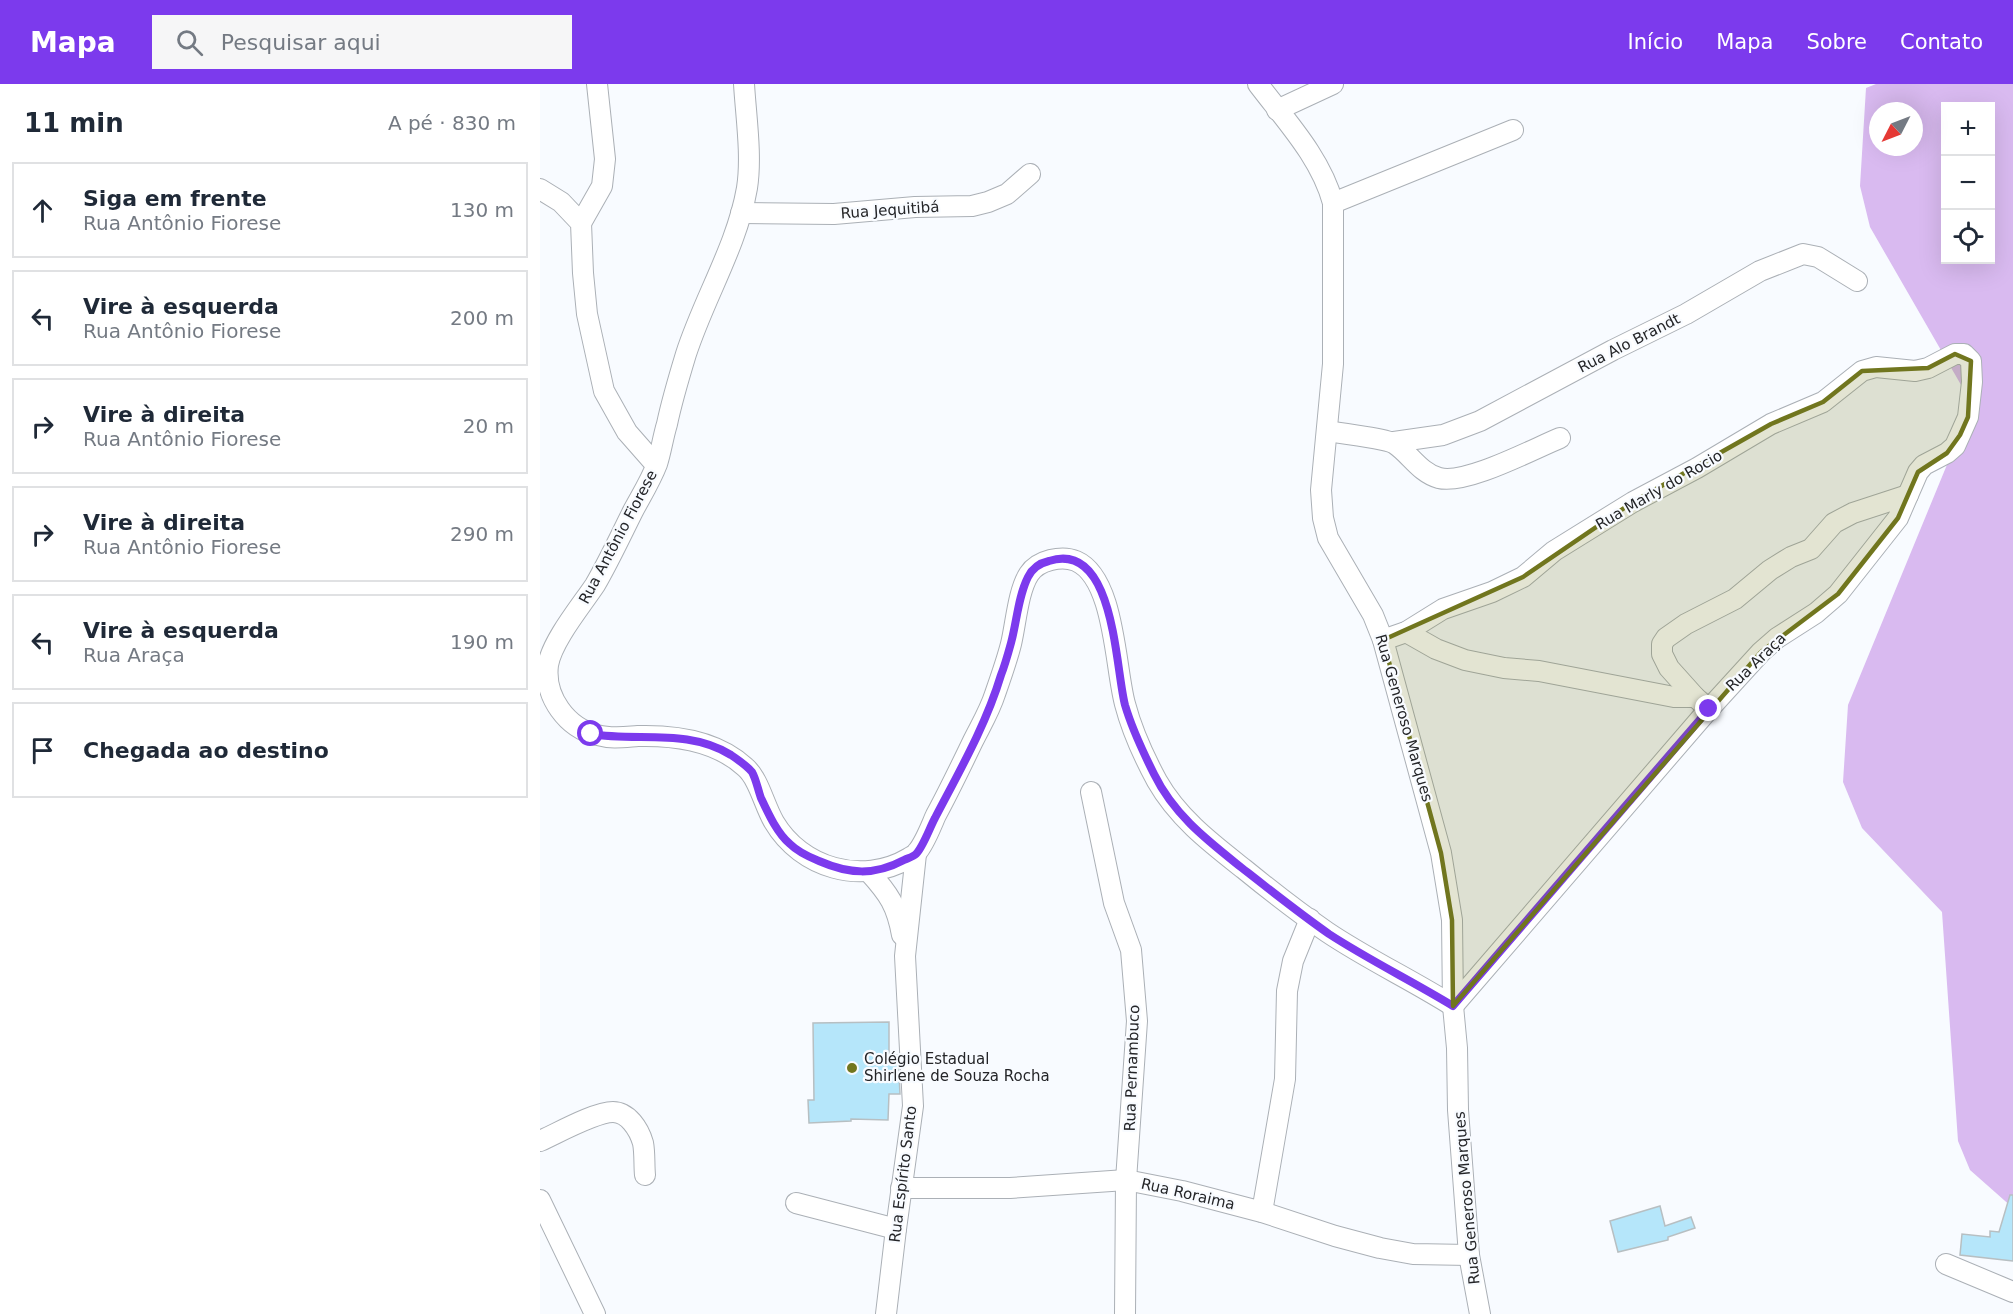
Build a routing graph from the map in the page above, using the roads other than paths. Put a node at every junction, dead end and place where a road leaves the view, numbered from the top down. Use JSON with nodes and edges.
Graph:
{"nodes":[{"id":1,"x":597,"y":84,"type":"edge"},
{"id":2,"x":744,"y":84,"type":"edge"},
{"id":3,"x":1258,"y":84,"type":"edge"},
{"id":4,"x":1333,"y":84,"type":"edge"},
{"id":5,"x":1277,"y":110,"type":"junction"},
{"id":6,"x":1514,"y":130,"type":"dead end"},
{"id":7,"x":1029,"y":174,"type":"dead end"},
{"id":8,"x":540,"y":189,"type":"edge"},
{"id":9,"x":1333,"y":203,"type":"junction"},
{"id":10,"x":741,"y":213,"type":"junction"},
{"id":11,"x":582,"y":223,"type":"junction"},
{"id":12,"x":1857,"y":281,"type":"dead end"},
{"id":13,"x":1941,"y":363,"type":"joint"},
{"id":14,"x":1328,"y":431,"type":"junction"},
{"id":15,"x":1560,"y":438,"type":"dead end"},
{"id":16,"x":1394,"y":442,"type":"junction"},
{"id":17,"x":656,"y":465,"type":"junction"},
{"id":18,"x":1908,"y":495,"type":"junction"},
{"id":19,"x":1406,"y":632,"type":"junction"},
{"id":20,"x":1383,"y":640,"type":"junction"},
{"id":21,"x":1702,"y":703,"type":"junction"},
{"id":22,"x":1091,"y":792,"type":"dead end"},
{"id":23,"x":916,"y":854,"type":"junction"},
{"id":24,"x":869,"y":872,"type":"junction"},
{"id":25,"x":1310,"y":919,"type":"junction"},
{"id":26,"x":905,"y":956,"type":"junction"},
{"id":27,"x":1453,"y":1006,"type":"junction"},
{"id":28,"x":540,"y":1141,"type":"edge"},
{"id":29,"x":645,"y":1175,"type":"dead end"},
{"id":30,"x":1126,"y":1180,"type":"junction"},
{"id":31,"x":901,"y":1188,"type":"junction"},
{"id":32,"x":540,"y":1200,"type":"edge"},
{"id":33,"x":796,"y":1203,"type":"dead end"},
{"id":34,"x":1262,"y":1212,"type":"junction"},
{"id":35,"x":896,"y":1229,"type":"junction"},
{"id":36,"x":1469,"y":1255,"type":"junction"},
{"id":37,"x":1947,"y":1264,"type":"dead end"},
{"id":38,"x":2013,"y":1292,"type":"edge"},
{"id":39,"x":595,"y":1314,"type":"edge"},
{"id":40,"x":886,"y":1314,"type":"edge"},
{"id":41,"x":1125,"y":1314,"type":"edge"},
{"id":42,"x":1480,"y":1314,"type":"edge"}],
"edges":[{"from":1,"to":11,"type":"street"},
{"from":2,"to":10,"type":"street","name":"Rua Antônio Fiorese"},
{"from":3,"to":5,"type":"street","name":"Rua Generoso Marques"},
{"from":4,"to":5,"type":"street"},
{"from":5,"to":9,"type":"street","name":"Rua Generoso Marques"},
{"from":6,"to":9,"type":"street"},
{"from":7,"to":10,"type":"street","name":"Rua Jequitibá"},
{"from":8,"to":11,"type":"street"},
{"from":9,"to":14,"type":"street","name":"Rua Generoso Marques"},
{"from":10,"to":17,"type":"street","name":"Rua Antônio Fiorese"},
{"from":11,"to":17,"type":"street"},
{"from":12,"to":16,"type":"street","name":"Rua Alo Brandt"},
{"from":13,"to":18,"type":"street","name":"Rua Araça"},
{"from":13,"to":19,"type":"street","name":"Rua Marly do Rocio"},
{"from":14,"to":16,"type":"street","name":"Rua Alo Brandt"},
{"from":14,"to":20,"type":"street","name":"Rua Generoso Marques"},
{"from":15,"to":16,"type":"street"},
{"from":17,"to":24,"type":"street","name":"Rua Antônio Fiorese"},
{"from":18,"to":21,"type":"street","name":"Rua Araça"},
{"from":18,"to":21,"type":"street"},
{"from":19,"to":20,"type":"street","name":"Rua Marly do Rocio"},
{"from":19,"to":21,"type":"street"},
{"from":20,"to":27,"type":"street","name":"Rua Generoso Marques"},
{"from":21,"to":27,"type":"street","name":"Rua Araça"},
{"from":22,"to":30,"type":"street","name":"Rua Pernambuco"},
{"from":23,"to":24,"type":"street","name":"Rua Antônio Fiorese"},
{"from":23,"to":25,"type":"street"},
{"from":23,"to":26,"type":"street","name":"Rua Espírito Santo"},
{"from":24,"to":26,"type":"street"},
{"from":25,"to":27,"type":"street"},
{"from":25,"to":34,"type":"street"},
{"from":26,"to":31,"type":"street","name":"Rua Espírito Santo"},
{"from":27,"to":36,"type":"street","name":"Rua Generoso Marques"},
{"from":28,"to":29,"type":"street"},
{"from":30,"to":31,"type":"street","name":"Rua Roraima"},
{"from":30,"to":34,"type":"street","name":"Rua Roraima"},
{"from":30,"to":41,"type":"street","name":"Rua Pernambuco"},
{"from":31,"to":35,"type":"street","name":"Rua Espírito Santo"},
{"from":32,"to":39,"type":"street"},
{"from":33,"to":35,"type":"street"},
{"from":34,"to":36,"type":"street","name":"Rua Roraima"},
{"from":35,"to":40,"type":"street","name":"Rua Espírito Santo"},
{"from":36,"to":42,"type":"street","name":"Rua Generoso Marques"},
{"from":37,"to":38,"type":"street"}]}
